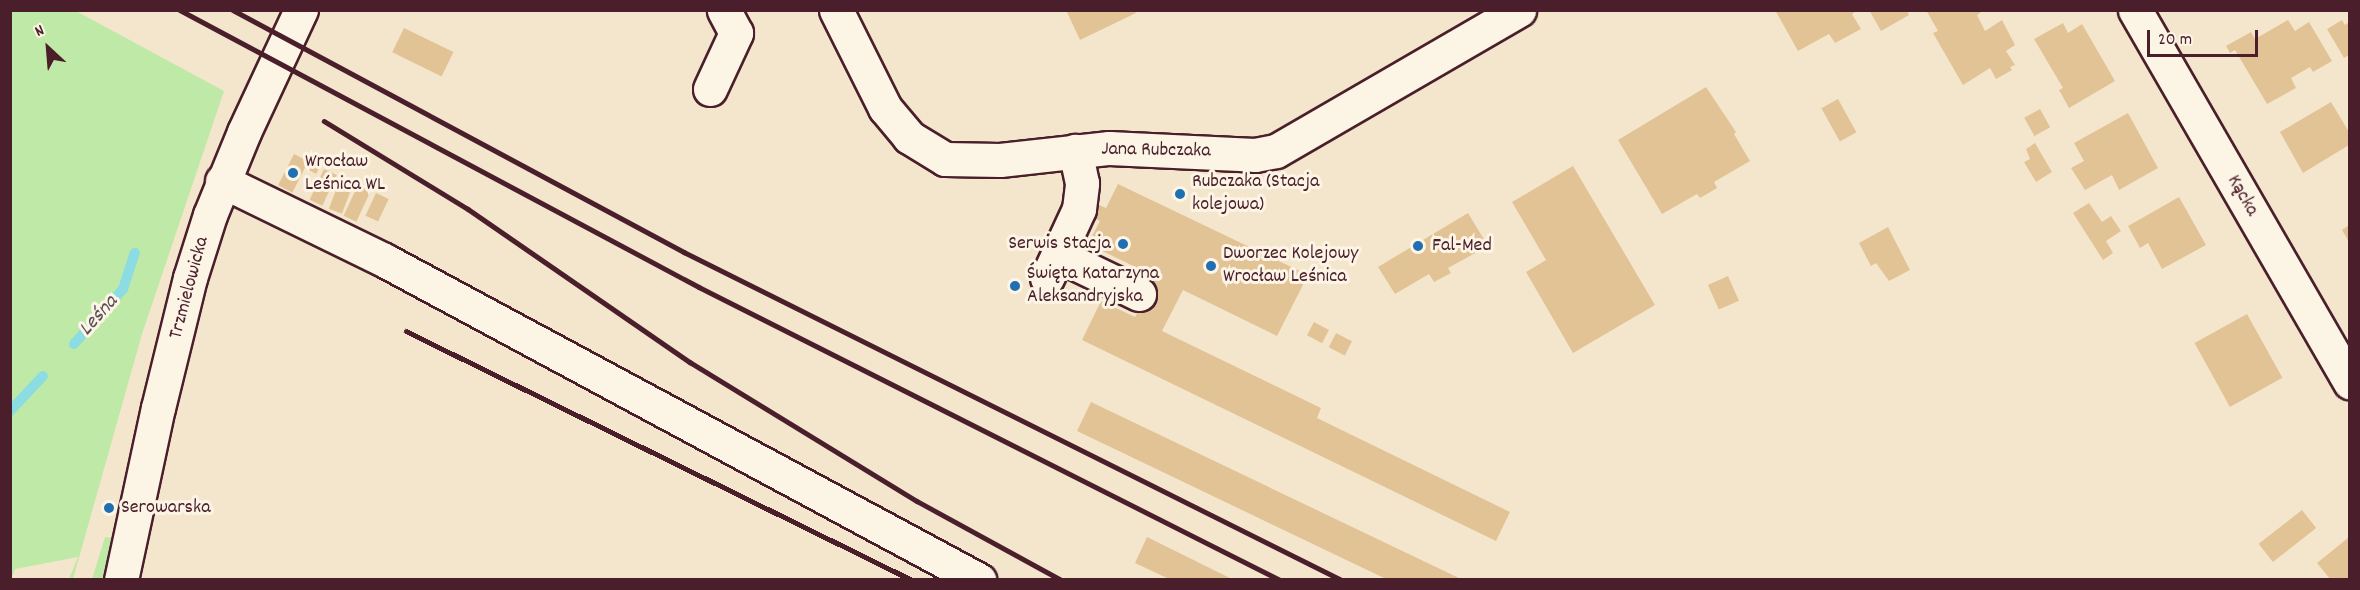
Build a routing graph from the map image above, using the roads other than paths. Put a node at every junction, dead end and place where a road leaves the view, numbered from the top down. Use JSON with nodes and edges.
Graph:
{"nodes":[{"id":1,"x":302,"y":10,"type":"edge"},
{"id":2,"x":724,"y":10,"type":"edge"},
{"id":3,"x":836,"y":10,"type":"edge"},
{"id":4,"x":1519,"y":10,"type":"edge"},
{"id":5,"x":2135,"y":10,"type":"edge"},
{"id":6,"x":710,"y":89,"type":"dead end"},
{"id":7,"x":1075,"y":152,"type":"junction"},
{"id":8,"x":222,"y":181,"type":"junction"},
{"id":9,"x":1139,"y":294,"type":"dead end"},
{"id":10,"x":2349,"y":382,"type":"edge"},
{"id":11,"x":121,"y":579,"type":"edge"},
{"id":12,"x":979,"y":579,"type":"edge"}],
"edges":[{"from":1,"to":8,"type":"street","name":"Trzmielowicka"},
{"from":2,"to":6,"type":"street"},
{"from":3,"to":7,"type":"street","name":"Jana Rubczaka"},
{"from":4,"to":7,"type":"street","name":"Jana Rubczaka"},
{"from":5,"to":10,"type":"street","name":"Kącka"},
{"from":7,"to":9,"type":"street"},
{"from":8,"to":11,"type":"street","name":"Trzmielowicka"},
{"from":8,"to":12,"type":"street"}]}
